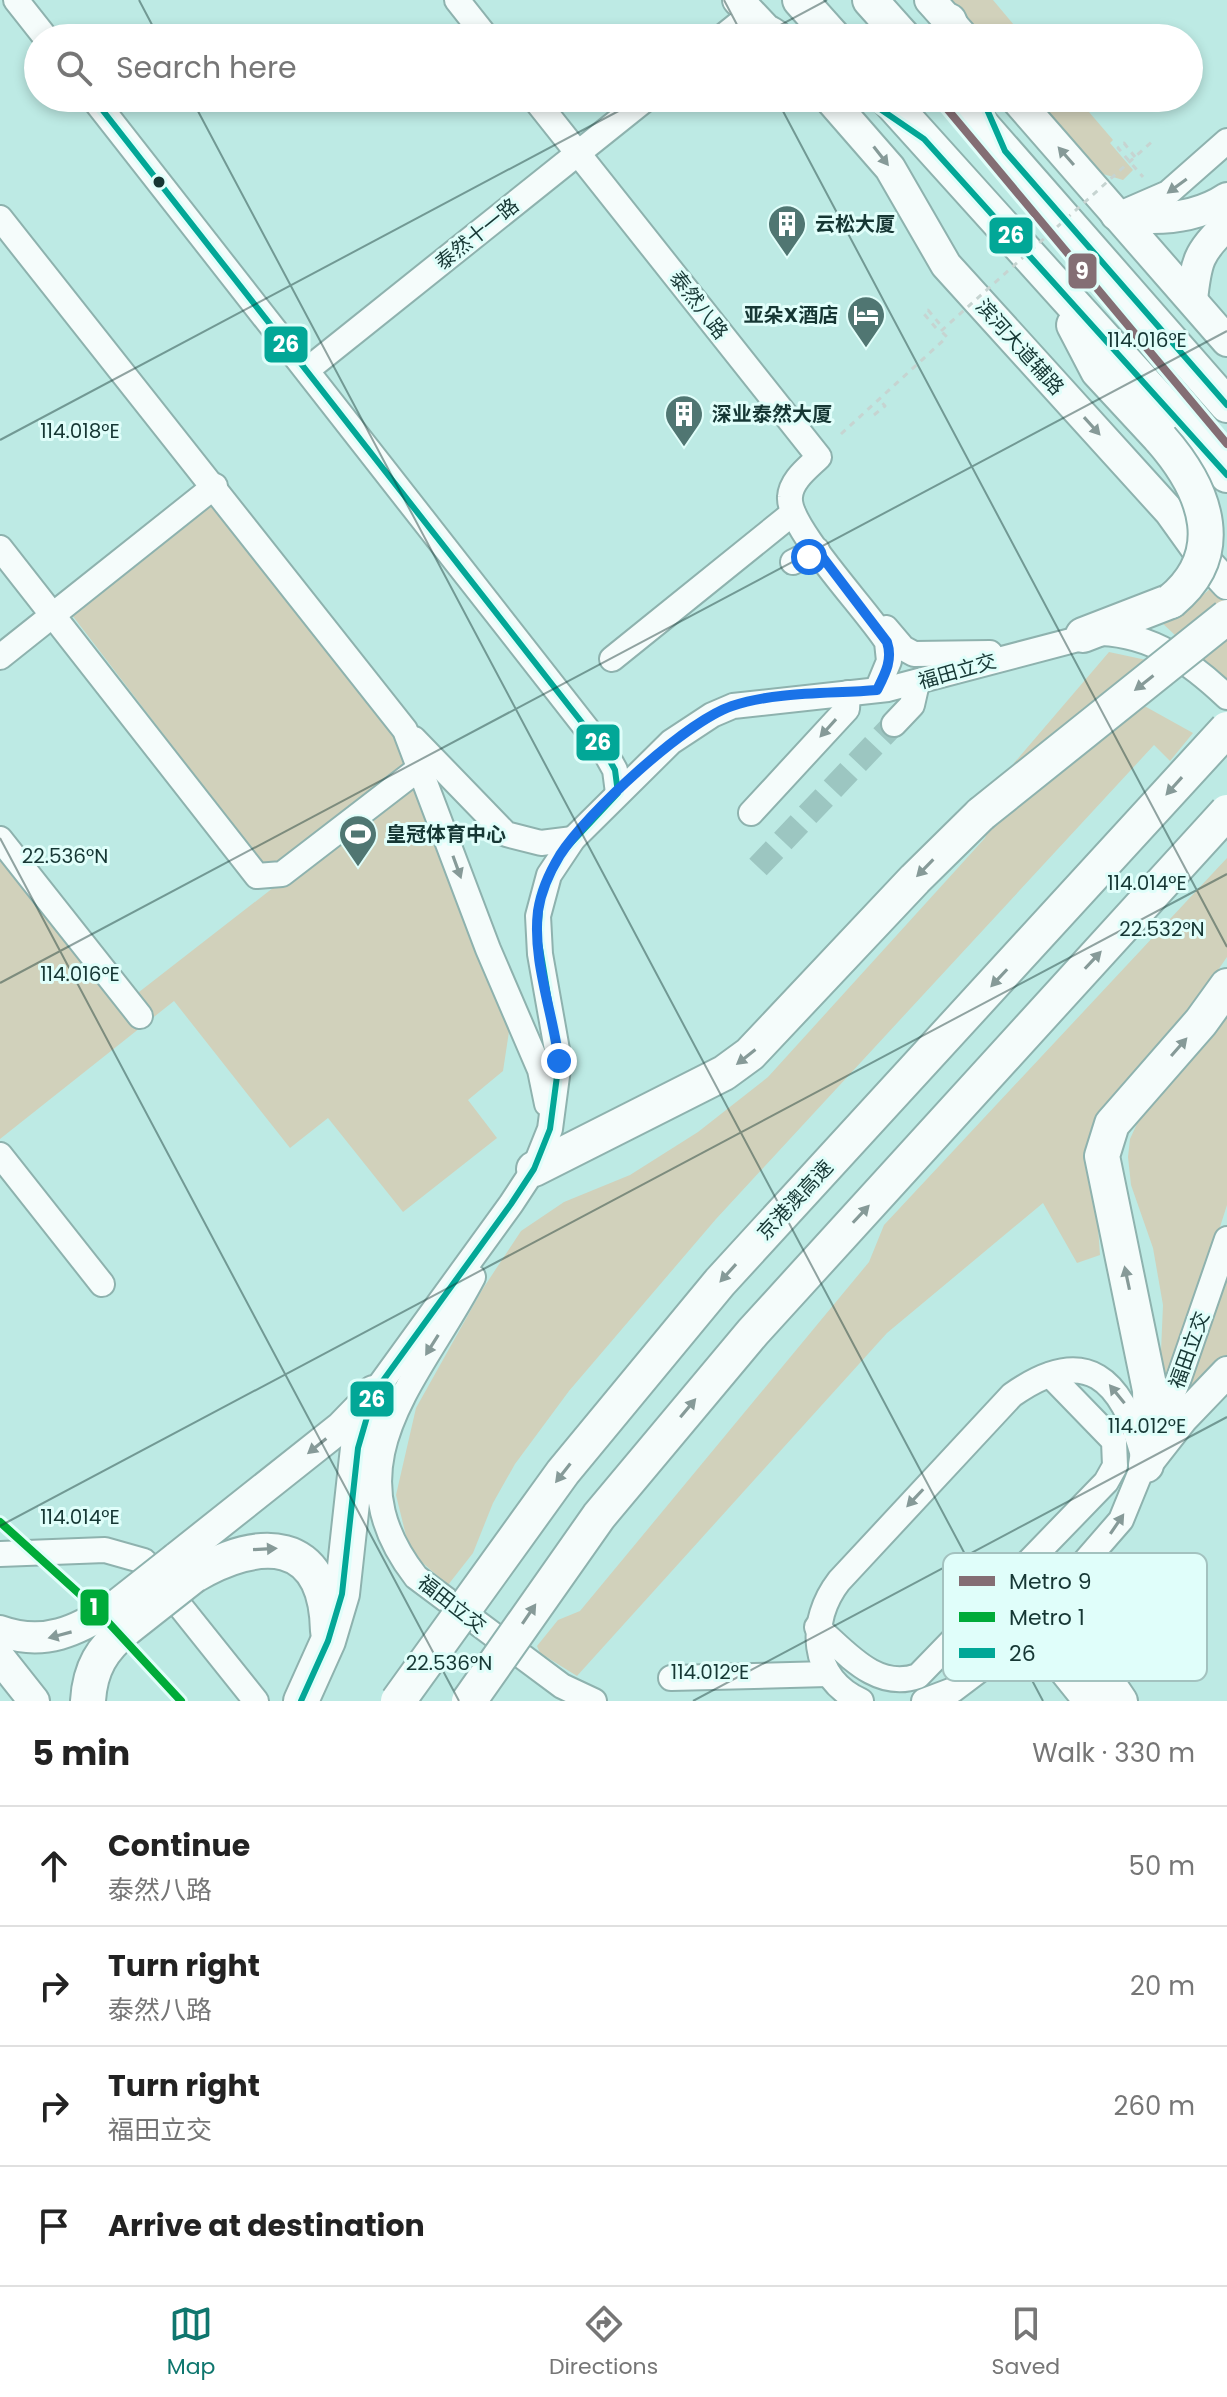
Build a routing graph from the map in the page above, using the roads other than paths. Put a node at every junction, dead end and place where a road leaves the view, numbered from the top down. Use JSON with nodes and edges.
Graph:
{"nodes":[{"id":1,"x":16,"y":0,"type":"edge"},
{"id":2,"x":28,"y":0,"type":"edge"},
{"id":3,"x":457,"y":0,"type":"edge"},
{"id":4,"x":800,"y":0,"type":"edge"},
{"id":5,"x":870,"y":0,"type":"edge"},
{"id":6,"x":35,"y":24,"type":"edge"},
{"id":7,"x":47,"y":24,"type":"edge"},
{"id":8,"x":476,"y":24,"type":"edge"},
{"id":9,"x":821,"y":24,"type":"edge"},
{"id":10,"x":891,"y":24,"type":"edge"},
{"id":11,"x":104,"y":112,"type":"edge"},
{"id":12,"x":116,"y":112,"type":"edge"},
{"id":13,"x":545,"y":112,"type":"edge"},
{"id":14,"x":629,"y":112,"type":"edge"},
{"id":15,"x":841,"y":112,"type":"edge"},
{"id":16,"x":884,"y":112,"type":"edge"},
{"id":17,"x":900,"y":112,"type":"edge"},
{"id":18,"x":970,"y":112,"type":"edge"},
{"id":19,"x":988,"y":112,"type":"edge"},
{"id":20,"x":1027,"y":112,"type":"edge"},
{"id":21,"x":924,"y":139,"type":"junction"},
{"id":22,"x":1227,"y":141,"type":"edge"},
{"id":23,"x":1005,"y":151,"type":"junction"},
{"id":24,"x":578,"y":153,"type":"junction"},
{"id":25,"x":1227,"y":198,"type":"edge"},
{"id":26,"x":1116,"y":215,"type":"junction"},
{"id":27,"x":0,"y":218,"type":"edge"},
{"id":28,"x":1227,"y":225,"type":"edge"},
{"id":29,"x":1057,"y":289,"type":"junction"},
{"id":30,"x":1192,"y":300,"type":"junction"},
{"id":31,"x":1227,"y":341,"type":"edge"},
{"id":32,"x":310,"y":368,"type":"junction"},
{"id":33,"x":1227,"y":405,"type":"edge"},
{"id":34,"x":1227,"y":475,"type":"edge"},
{"id":35,"x":215,"y":486,"type":"junction"},
{"id":36,"x":794,"y":515,"type":"junction"},
{"id":37,"x":0,"y":548,"type":"edge"},
{"id":38,"x":817,"y":550,"type":"junction"},
{"id":39,"x":793,"y":562,"type":"dead end"},
{"id":40,"x":1227,"y":584,"type":"edge"},
{"id":41,"x":53,"y":615,"type":"junction"},
{"id":42,"x":1227,"y":617,"type":"edge"},
{"id":43,"x":1083,"y":635,"type":"junction"},
{"id":44,"x":1020,"y":653,"type":"junction"},
{"id":45,"x":0,"y":657,"type":"edge"},
{"id":46,"x":612,"y":659,"type":"dead end"},
{"id":47,"x":917,"y":683,"type":"junction"},
{"id":48,"x":877,"y":690,"type":"junction"},
{"id":49,"x":848,"y":693,"type":"junction"},
{"id":50,"x":1227,"y":697,"type":"edge"},
{"id":51,"x":894,"y":724,"type":"tunnel mouth"},
{"id":52,"x":1227,"y":729,"type":"edge"},
{"id":53,"x":405,"y":730,"type":"junction"},
{"id":54,"x":652,"y":761,"type":"junction"},
{"id":55,"x":421,"y":767,"type":"junction"},
{"id":56,"x":618,"y":793,"type":"junction"},
{"id":57,"x":1227,"y":812,"type":"edge"},
{"id":58,"x":751,"y":813,"type":"dead end"},
{"id":59,"x":0,"y":839,"type":"edge"},
{"id":60,"x":573,"y":839,"type":"junction"},
{"id":61,"x":1227,"y":986,"type":"edge"},
{"id":62,"x":140,"y":1016,"type":"dead end"},
{"id":63,"x":0,"y":1155,"type":"edge"},
{"id":64,"x":539,"y":1157,"type":"junction"},
{"id":65,"x":511,"y":1204,"type":"junction"},
{"id":66,"x":1227,"y":1239,"type":"edge"},
{"id":67,"x":102,"y":1284,"type":"dead end"},
{"id":68,"x":1227,"y":1372,"type":"edge"},
{"id":69,"x":1050,"y":1375,"type":"junction"},
{"id":70,"x":374,"y":1393,"type":"junction"},
{"id":71,"x":1146,"y":1465,"type":"junction"},
{"id":72,"x":1037,"y":1553,"type":"edge"},
{"id":73,"x":1092,"y":1553,"type":"edge"},
{"id":74,"x":0,"y":1554,"type":"edge"},
{"id":75,"x":184,"y":1567,"type":"junction"},
{"id":76,"x":120,"y":1618,"type":"junction"},
{"id":77,"x":817,"y":1627,"type":"junction"},
{"id":78,"x":0,"y":1631,"type":"edge"},
{"id":79,"x":328,"y":1641,"type":"junction"},
{"id":80,"x":943,"y":1650,"type":"edge"},
{"id":81,"x":0,"y":1658,"type":"edge"},
{"id":82,"x":828,"y":1674,"type":"junction"},
{"id":83,"x":671,"y":1678,"type":"dead end"},
{"id":84,"x":967,"y":1681,"type":"edge"},
{"id":85,"x":1077,"y":1681,"type":"edge"},
{"id":86,"x":1109,"y":1681,"type":"edge"},
{"id":87,"x":34,"y":1701,"type":"edge"},
{"id":88,"x":88,"y":1701,"type":"edge"},
{"id":89,"x":256,"y":1701,"type":"edge"},
{"id":90,"x":301,"y":1701,"type":"edge"},
{"id":91,"x":398,"y":1701,"type":"edge"},
{"id":92,"x":469,"y":1701,"type":"edge"},
{"id":93,"x":594,"y":1701,"type":"edge"},
{"id":94,"x":861,"y":1701,"type":"edge"},
{"id":95,"x":924,"y":1701,"type":"edge"},
{"id":96,"x":1089,"y":1701,"type":"edge"},
{"id":97,"x":1122,"y":1701,"type":"edge"}],
"edges":[{"from":1,"to":6,"type":"street"},
{"from":2,"to":7,"type":"street"},
{"from":3,"to":8,"type":"street"},
{"from":4,"to":9,"type":"highway"},
{"from":5,"to":10,"type":"highway"},
{"from":11,"to":32,"type":"street"},
{"from":12,"to":32,"type":"street"},
{"from":13,"to":24,"type":"street","name":"泰然八路"},
{"from":14,"to":24,"type":"street","name":"泰然十一路"},
{"from":15,"to":40,"type":"main road","name":"滨河大道辅路","one_way":true},
{"from":16,"to":21,"type":"highway"},
{"from":17,"to":21,"type":"highway"},
{"from":18,"to":23,"type":"highway"},
{"from":19,"to":23,"type":"highway"},
{"from":26,"to":20,"type":"main road","one_way":true},
{"from":21,"to":29,"type":"highway"},
{"from":22,"to":26,"type":"street","one_way":true},
{"from":23,"to":33,"type":"highway"},
{"from":24,"to":32,"type":"street","name":"泰然十一路"},
{"from":24,"to":36,"type":"street","name":"泰然八路"},
{"from":25,"to":26,"type":"main road"},
{"from":26,"to":30,"type":"main road"},
{"from":27,"to":35,"type":"street"},
{"from":28,"to":30,"type":"main road"},
{"from":29,"to":34,"type":"highway"},
{"from":29,"to":43,"type":"highway","bridge":true},
{"from":30,"to":31,"type":"main road"},
{"from":32,"to":54,"type":"street"},
{"from":32,"to":56,"type":"street"},
{"from":35,"to":41,"type":"street"},
{"from":35,"to":53,"type":"street"},
{"from":36,"to":38,"type":"street"},
{"from":36,"to":44,"type":"street"},
{"from":36,"to":46,"type":"street"},
{"from":37,"to":41,"type":"street"},
{"from":38,"to":39,"type":"street"},
{"from":38,"to":48,"type":"street"},
{"from":41,"to":45,"type":"street"},
{"from":41,"to":55,"type":"street"},
{"from":42,"to":64,"type":"highway","one_way":true,"bridge":true},
{"from":43,"to":44,"type":"street","name":"福田立交"},
{"from":43,"to":50,"type":"street","name":"福田立交"},
{"from":44,"to":47,"type":"street","name":"福田立交"},
{"from":47,"to":48,"type":"street","name":"福田立交"},
{"from":47,"to":51,"type":"street"},
{"from":48,"to":49,"type":"street","name":"福田立交"},
{"from":49,"to":54,"type":"street","name":"福田立交"},
{"from":49,"to":58,"type":"street","one_way":true},
{"from":52,"to":91,"type":"highway","name":"京港澳高速","one_way":true,"bridge":true},
{"from":53,"to":55,"type":"street"},
{"from":53,"to":60,"type":"street"},
{"from":54,"to":56,"type":"street","name":"福田立交"},
{"from":55,"to":64,"type":"street","one_way":true},
{"from":56,"to":60,"type":"street","name":"福田立交"},
{"from":92,"to":57,"type":"highway","one_way":true,"bridge":true},
{"from":59,"to":62,"type":"street"},
{"from":60,"to":64,"type":"street","name":"福田立交"},
{"from":71,"to":61,"type":"highway","one_way":true},
{"from":63,"to":67,"type":"street"},
{"from":64,"to":65,"type":"street","name":"福田立交"},
{"from":65,"to":70,"type":"street","name":"福田立交"},
{"from":65,"to":93,"type":"street","name":"福田立交","one_way":true},
{"from":66,"to":71,"type":"street","name":"福田立交"},
{"from":68,"to":71,"type":"main road"},
{"from":71,"to":69,"type":"street","one_way":true},
{"from":69,"to":72,"type":"street"},
{"from":69,"to":77,"type":"street","one_way":true},
{"from":70,"to":75,"type":"main road","one_way":true},
{"from":70,"to":79,"type":"highway"},
{"from":73,"to":71,"type":"street","name":"福田立交","one_way":true},
{"from":74,"to":89,"type":"street"},
{"from":75,"to":76,"type":"highway","bridge":true},
{"from":75,"to":79,"type":"highway","one_way":true},
{"from":76,"to":78,"type":"main road","one_way":true},
{"from":76,"to":88,"type":"highway"},
{"from":77,"to":80,"type":"street"},
{"from":77,"to":82,"type":"street"},
{"from":79,"to":90,"type":"highway"},
{"from":81,"to":87,"type":"main road"},
{"from":82,"to":83,"type":"street"},
{"from":82,"to":94,"type":"street"},
{"from":84,"to":95,"type":"street","name":"福田立交"},
{"from":85,"to":96,"type":"main road"},
{"from":86,"to":97,"type":"main road"}]}
